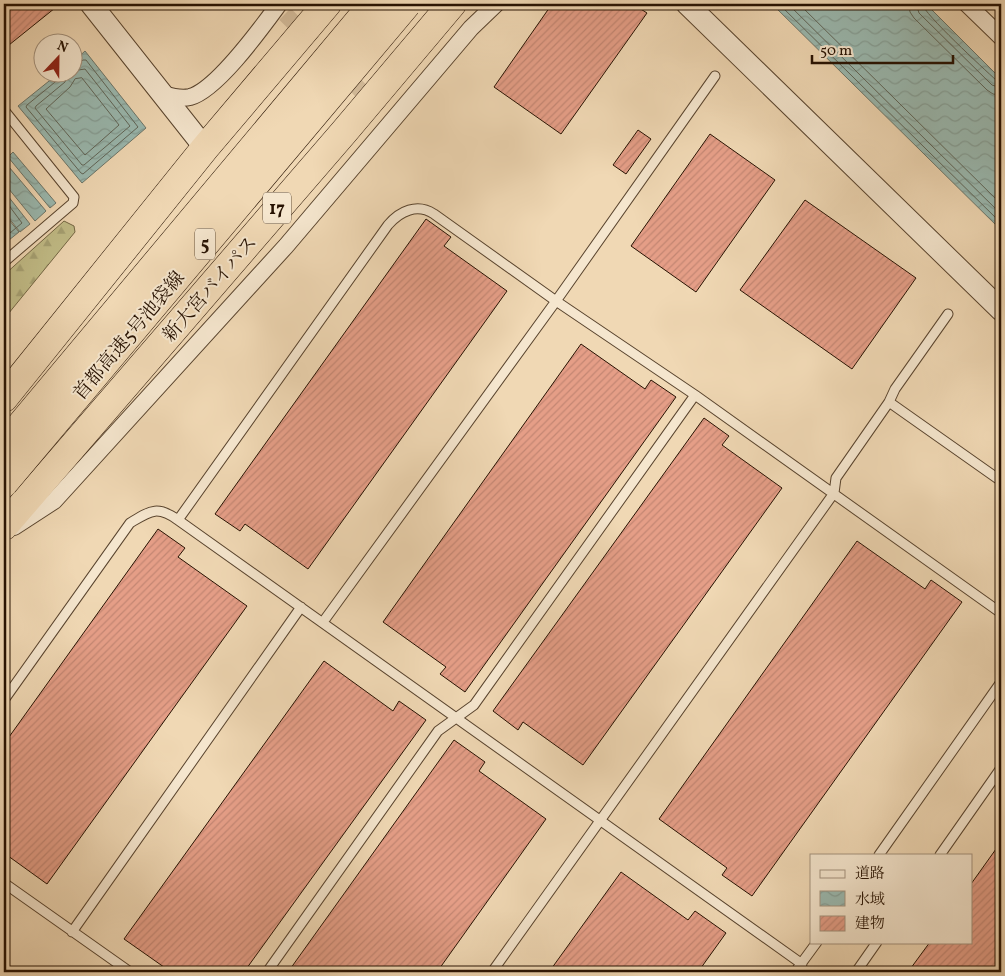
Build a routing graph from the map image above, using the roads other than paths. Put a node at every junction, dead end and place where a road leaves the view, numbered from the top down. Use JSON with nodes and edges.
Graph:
{"nodes":[{"id":1,"x":91,"y":4,"type":"edge"},
{"id":2,"x":327,"y":4,"type":"edge"},
{"id":3,"x":373,"y":4,"type":"edge"},
{"id":4,"x":407,"y":4,"type":"edge"},
{"id":5,"x":452,"y":4,"type":"edge"},
{"id":6,"x":496,"y":4,"type":"edge"},
{"id":7,"x":687,"y":4,"type":"edge"},
{"id":8,"x":967,"y":4,"type":"edge"},
{"id":9,"x":280,"y":7,"type":"edge"},
{"id":10,"x":1001,"y":37,"type":"edge"},
{"id":11,"x":715,"y":76,"type":"dead end"},
{"id":12,"x":164,"y":94,"type":"junction"},
{"id":13,"x":4,"y":110,"type":"edge"},
{"id":14,"x":205,"y":148,"type":"junction"},
{"id":15,"x":4,"y":262,"type":"edge"},
{"id":16,"x":556,"y":300,"type":"junction"},
{"id":17,"x":1001,"y":310,"type":"edge"},
{"id":18,"x":948,"y":314,"type":"dead end"},
{"id":19,"x":695,"y":395,"type":"junction"},
{"id":20,"x":4,"y":398,"type":"edge"},
{"id":21,"x":889,"y":402,"type":"junction"},
{"id":22,"x":4,"y":445,"type":"edge"},
{"id":23,"x":1001,"y":481,"type":"edge"},
{"id":24,"x":4,"y":484,"type":"edge"},
{"id":25,"x":834,"y":493,"type":"junction"},
{"id":26,"x":178,"y":520,"type":"junction"},
{"id":27,"x":4,"y":526,"type":"edge"},
{"id":28,"x":4,"y":534,"type":"edge"},
{"id":29,"x":301,"y":607,"type":"junction"},
{"id":30,"x":1001,"y":613,"type":"edge"},
{"id":31,"x":323,"y":622,"type":"junction"},
{"id":32,"x":1001,"y":682,"type":"edge"},
{"id":33,"x":4,"y":700,"type":"edge"},
{"id":34,"x":457,"y":718,"type":"junction"},
{"id":35,"x":1001,"y":768,"type":"edge"},
{"id":36,"x":600,"y":819,"type":"junction"},
{"id":37,"x":880,"y":854,"type":"edge"},
{"id":38,"x":941,"y":854,"type":"edge"},
{"id":39,"x":4,"y":883,"type":"edge"},
{"id":40,"x":72,"y":932,"type":"junction"},
{"id":41,"x":816,"y":944,"type":"edge"},
{"id":42,"x":877,"y":944,"type":"edge"},
{"id":43,"x":802,"y":964,"type":"junction"},
{"id":44,"x":130,"y":972,"type":"edge"},
{"id":45,"x":267,"y":972,"type":"edge"},
{"id":46,"x":492,"y":972,"type":"edge"},
{"id":47,"x":795,"y":972,"type":"edge"},
{"id":48,"x":856,"y":972,"type":"edge"}],
"edges":[{"from":1,"to":12,"type":"street"},
{"from":2,"to":14,"type":"highway"},
{"from":3,"to":22,"type":"highway","name":"首都高速5号池袋線","number":"5","bridge":true},
{"from":4,"to":24,"type":"highway","name":"首都高速5号池袋線","number":"5","bridge":true},
{"from":5,"to":27,"type":"highway","name":"新大宮バイパス","number":"17"},
{"from":6,"to":28,"type":"street"},
{"from":7,"to":17,"type":"street"},
{"from":8,"to":10,"type":"street"},
{"from":9,"to":12,"type":"street"},
{"from":11,"to":16,"type":"lane"},
{"from":12,"to":14,"type":"street"},
{"from":13,"to":15,"type":"lane"},
{"from":14,"to":20,"type":"highway"},
{"from":16,"to":19,"type":"lane"},
{"from":16,"to":26,"type":"lane"},
{"from":16,"to":31,"type":"lane"},
{"from":18,"to":21,"type":"lane"},
{"from":19,"to":25,"type":"lane"},
{"from":19,"to":34,"type":"lane"},
{"from":21,"to":23,"type":"lane"},
{"from":21,"to":25,"type":"lane"},
{"from":25,"to":30,"type":"lane"},
{"from":25,"to":36,"type":"lane"},
{"from":26,"to":29,"type":"lane"},
{"from":26,"to":33,"type":"lane"},
{"from":29,"to":31,"type":"lane"},
{"from":29,"to":40,"type":"lane"},
{"from":31,"to":34,"type":"lane"},
{"from":32,"to":37,"type":"lane"},
{"from":34,"to":36,"type":"lane"},
{"from":34,"to":45,"type":"lane"},
{"from":35,"to":38,"type":"lane"},
{"from":36,"to":43,"type":"lane"},
{"from":36,"to":46,"type":"lane"},
{"from":39,"to":40,"type":"lane"},
{"from":40,"to":44,"type":"lane"},
{"from":41,"to":43,"type":"lane"},
{"from":42,"to":48,"type":"lane"},
{"from":43,"to":47,"type":"lane"}]}
